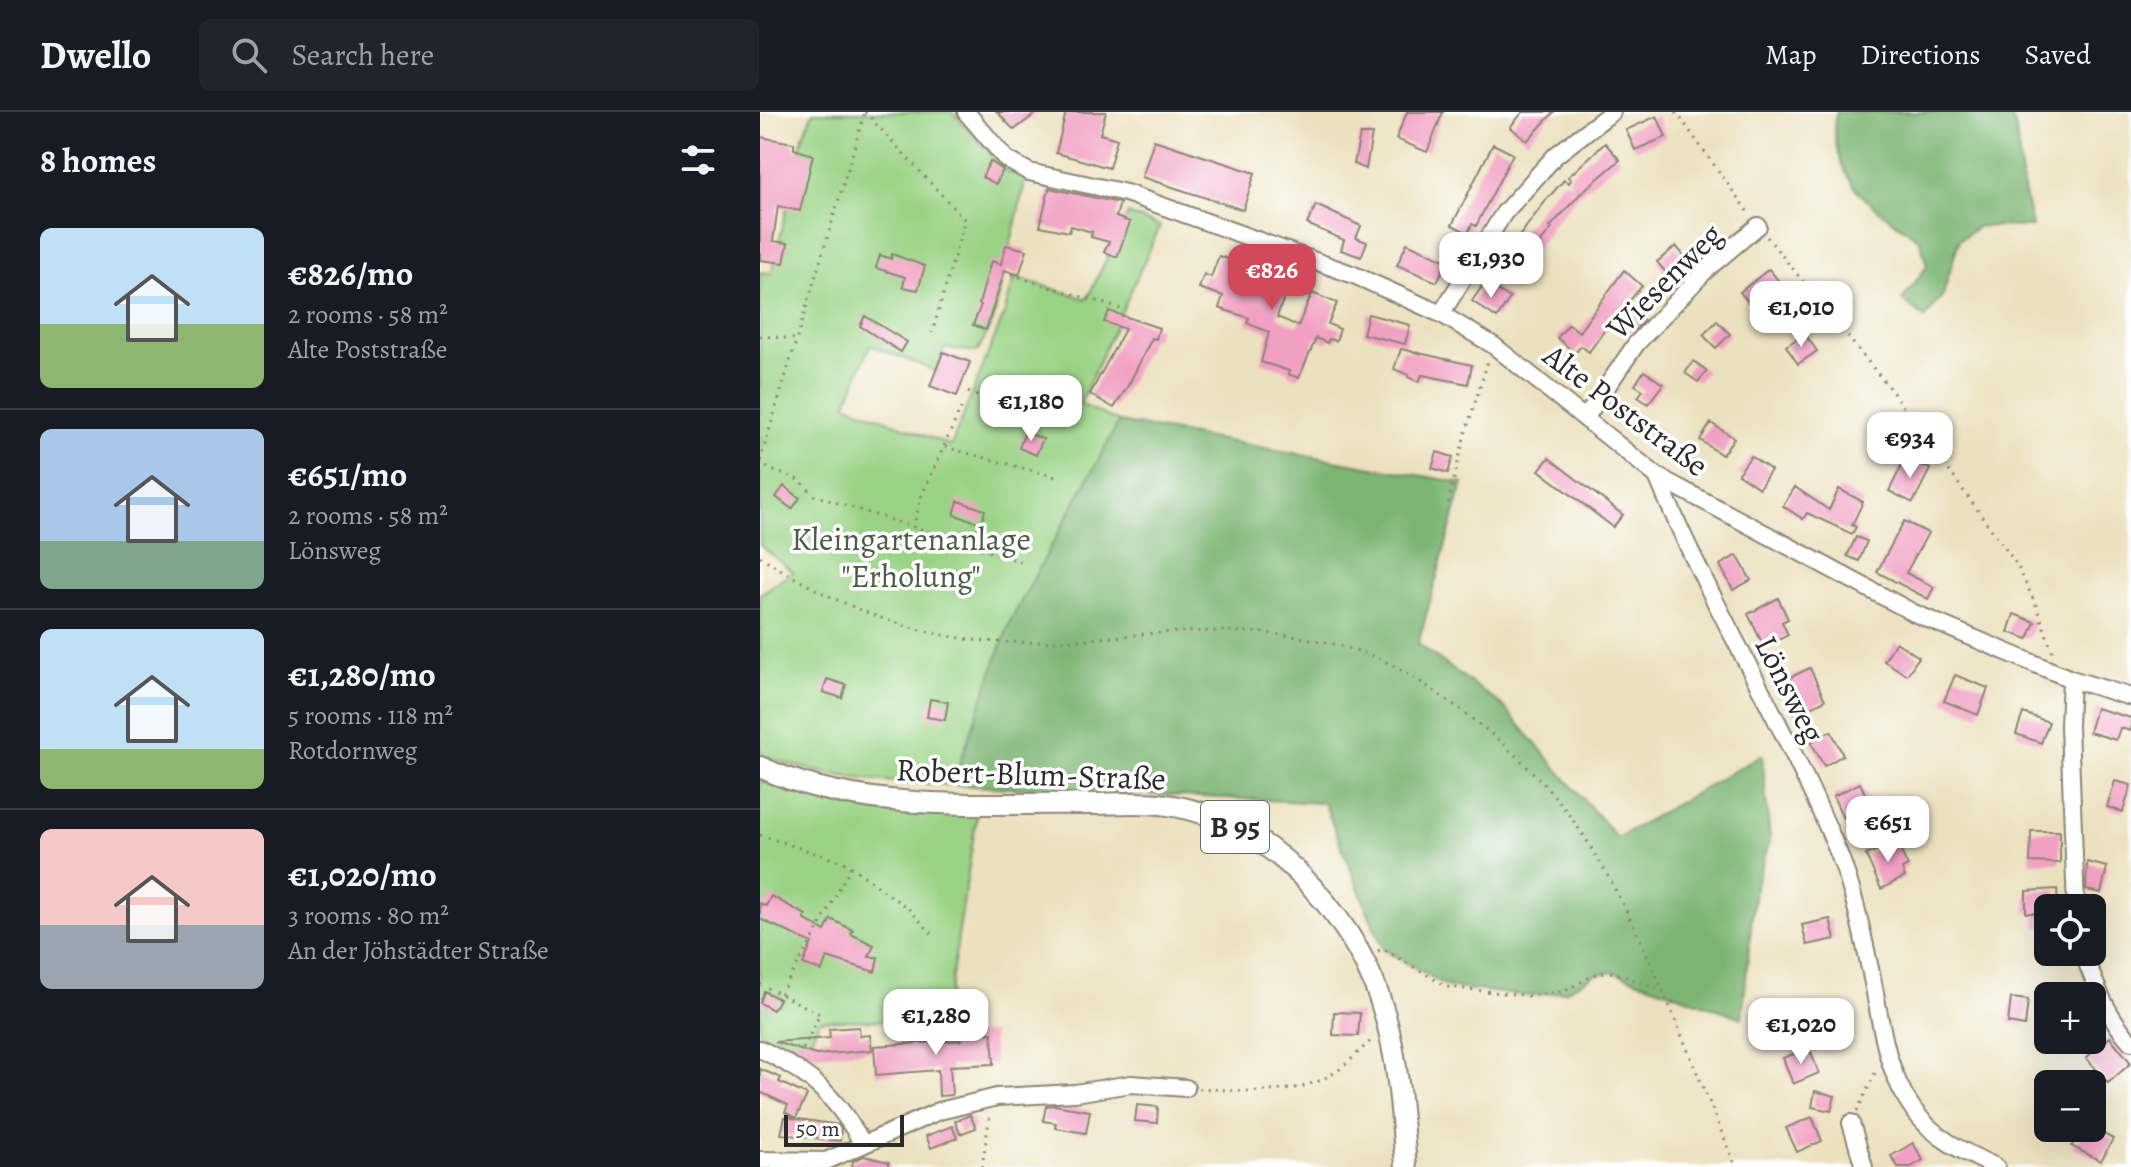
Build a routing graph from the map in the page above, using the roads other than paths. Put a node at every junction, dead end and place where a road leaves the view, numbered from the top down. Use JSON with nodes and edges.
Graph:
{"nodes":[{"id":1,"x":966,"y":112,"type":"edge"},
{"id":2,"x":1612,"y":112,"type":"edge"},
{"id":3,"x":1758,"y":226,"type":"road end"},
{"id":4,"x":1441,"y":314,"type":"junction"},
{"id":5,"x":1586,"y":417,"type":"junction"},
{"id":6,"x":1657,"y":476,"type":"junction"},
{"id":7,"x":2066,"y":677,"type":"junction"},
{"id":8,"x":2131,"y":697,"type":"edge"},
{"id":9,"x":760,"y":767,"type":"edge"},
{"id":10,"x":2075,"y":894,"type":"edge"},
{"id":11,"x":2089,"y":966,"type":"edge"},
{"id":12,"x":2131,"y":1042,"type":"edge"},
{"id":13,"x":760,"y":1049,"type":"edge"},
{"id":14,"x":1186,"y":1088,"type":"road end"},
{"id":15,"x":1851,"y":1123,"type":"road end"},
{"id":16,"x":863,"y":1144,"type":"junction"},
{"id":17,"x":760,"y":1160,"type":"edge"},
{"id":18,"x":1406,"y":1167,"type":"edge"},
{"id":19,"x":1864,"y":1167,"type":"edge"},
{"id":20,"x":1996,"y":1167,"type":"edge"}],
"edges":[{"from":1,"to":4,"type":"street","name":"Alte Poststraße"},
{"from":2,"to":4,"type":"street"},
{"from":3,"to":5,"type":"street","name":"Wiesenweg"},
{"from":4,"to":5,"type":"street","name":"Alte Poststraße"},
{"from":5,"to":6,"type":"street","name":"Alte Poststraße"},
{"from":6,"to":7,"type":"street","name":"Alte Poststraße"},
{"from":6,"to":20,"type":"street","name":"Lönsweg"},
{"from":7,"to":8,"type":"street","name":"Alte Poststraße"},
{"from":7,"to":10,"type":"street"},
{"from":9,"to":18,"type":"main road","name":"Robert-Blum-Straße","number":"B 95"},
{"from":11,"to":12,"type":"street"},
{"from":13,"to":16,"type":"street"},
{"from":14,"to":16,"type":"street"},
{"from":15,"to":19,"type":"street"},
{"from":16,"to":17,"type":"street"}]}
